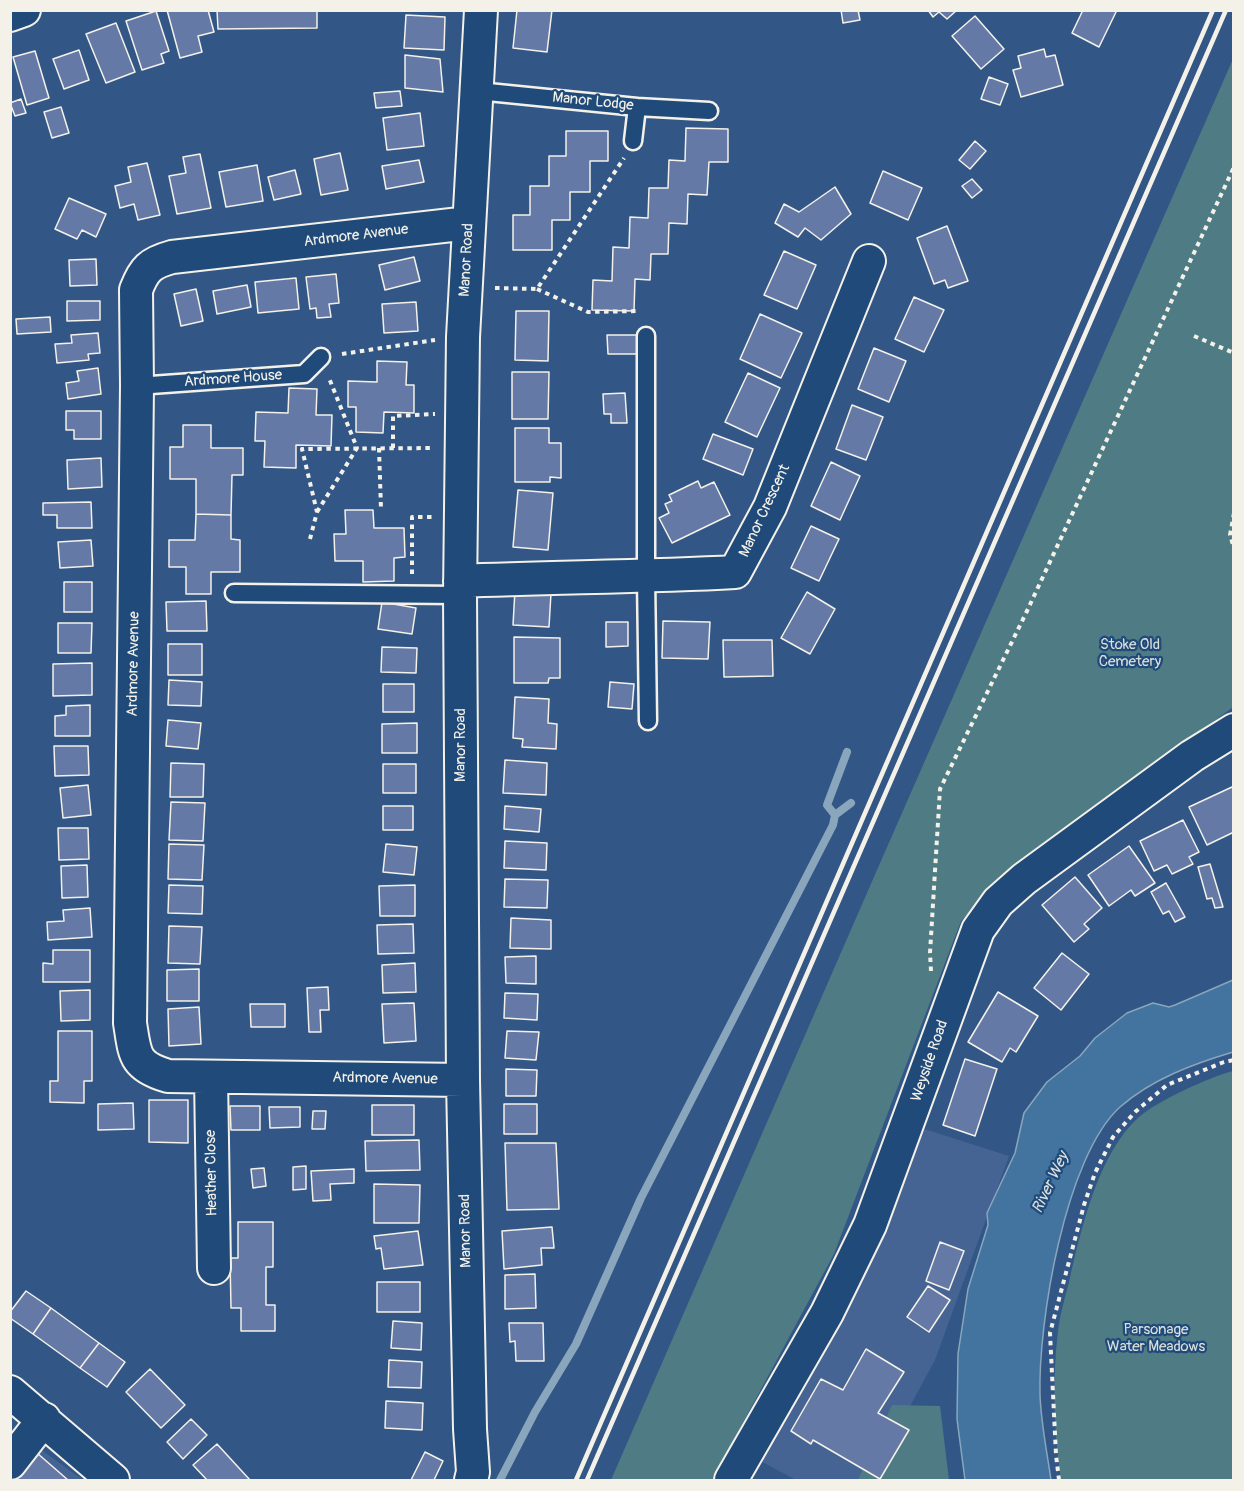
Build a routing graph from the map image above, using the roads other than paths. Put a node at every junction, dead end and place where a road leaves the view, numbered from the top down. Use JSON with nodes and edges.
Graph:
{"nodes":[{"id":1,"x":24,"y":10,"type":"edge"},
{"id":2,"x":481,"y":10,"type":"edge"},
{"id":3,"x":10,"y":15,"type":"edge"},
{"id":4,"x":478,"y":91,"type":"junction"},
{"id":5,"x":637,"y":106,"type":"junction"},
{"id":6,"x":709,"y":111,"type":"dead end"},
{"id":7,"x":633,"y":141,"type":"road end"},
{"id":8,"x":469,"y":223,"type":"junction"},
{"id":9,"x":869,"y":261,"type":"dead end"},
{"id":10,"x":646,"y":336,"type":"dead end"},
{"id":11,"x":321,"y":357,"type":"road end"},
{"id":12,"x":137,"y":386,"type":"junction"},
{"id":13,"x":646,"y":577,"type":"junction"},
{"id":14,"x":460,"y":588,"type":"junction"},
{"id":15,"x":234,"y":593,"type":"dead end"},
{"id":16,"x":648,"y":721,"type":"dead end"},
{"id":17,"x":1233,"y":730,"type":"edge"},
{"id":18,"x":211,"y":1077,"type":"junction"},
{"id":19,"x":463,"y":1080,"type":"junction"},
{"id":20,"x":214,"y":1268,"type":"dead end"},
{"id":21,"x":10,"y":1392,"type":"edge"},
{"id":22,"x":44,"y":1419,"type":"junction"},
{"id":23,"x":10,"y":1463,"type":"edge"},
{"id":24,"x":113,"y":1480,"type":"edge"},
{"id":25,"x":471,"y":1480,"type":"edge"},
{"id":26,"x":731,"y":1480,"type":"edge"}],
"edges":[{"from":1,"to":3,"type":"street"},
{"from":2,"to":4,"type":"street","name":"Manor Road"},
{"from":4,"to":5,"type":"lane","name":"Manor Lodge"},
{"from":4,"to":8,"type":"street","name":"Manor Road"},
{"from":5,"to":6,"type":"lane","name":"Manor Lodge"},
{"from":5,"to":7,"type":"lane"},
{"from":8,"to":12,"type":"street","name":"Ardmore Avenue"},
{"from":8,"to":14,"type":"street","name":"Manor Road"},
{"from":9,"to":13,"type":"street","name":"Manor Crescent"},
{"from":10,"to":13,"type":"lane"},
{"from":11,"to":12,"type":"lane","name":"Ardmore House"},
{"from":12,"to":18,"type":"street","name":"Ardmore Avenue"},
{"from":13,"to":14,"type":"street","name":"Manor Crescent"},
{"from":13,"to":16,"type":"lane"},
{"from":14,"to":15,"type":"lane"},
{"from":14,"to":19,"type":"street","name":"Manor Road"},
{"from":17,"to":26,"type":"street","name":"Weyside Road"},
{"from":18,"to":19,"type":"street","name":"Ardmore Avenue"},
{"from":18,"to":20,"type":"street","name":"Heather Close"},
{"from":19,"to":25,"type":"street","name":"Manor Road"},
{"from":21,"to":22,"type":"street"},
{"from":22,"to":23,"type":"street"},
{"from":22,"to":24,"type":"street"}]}
